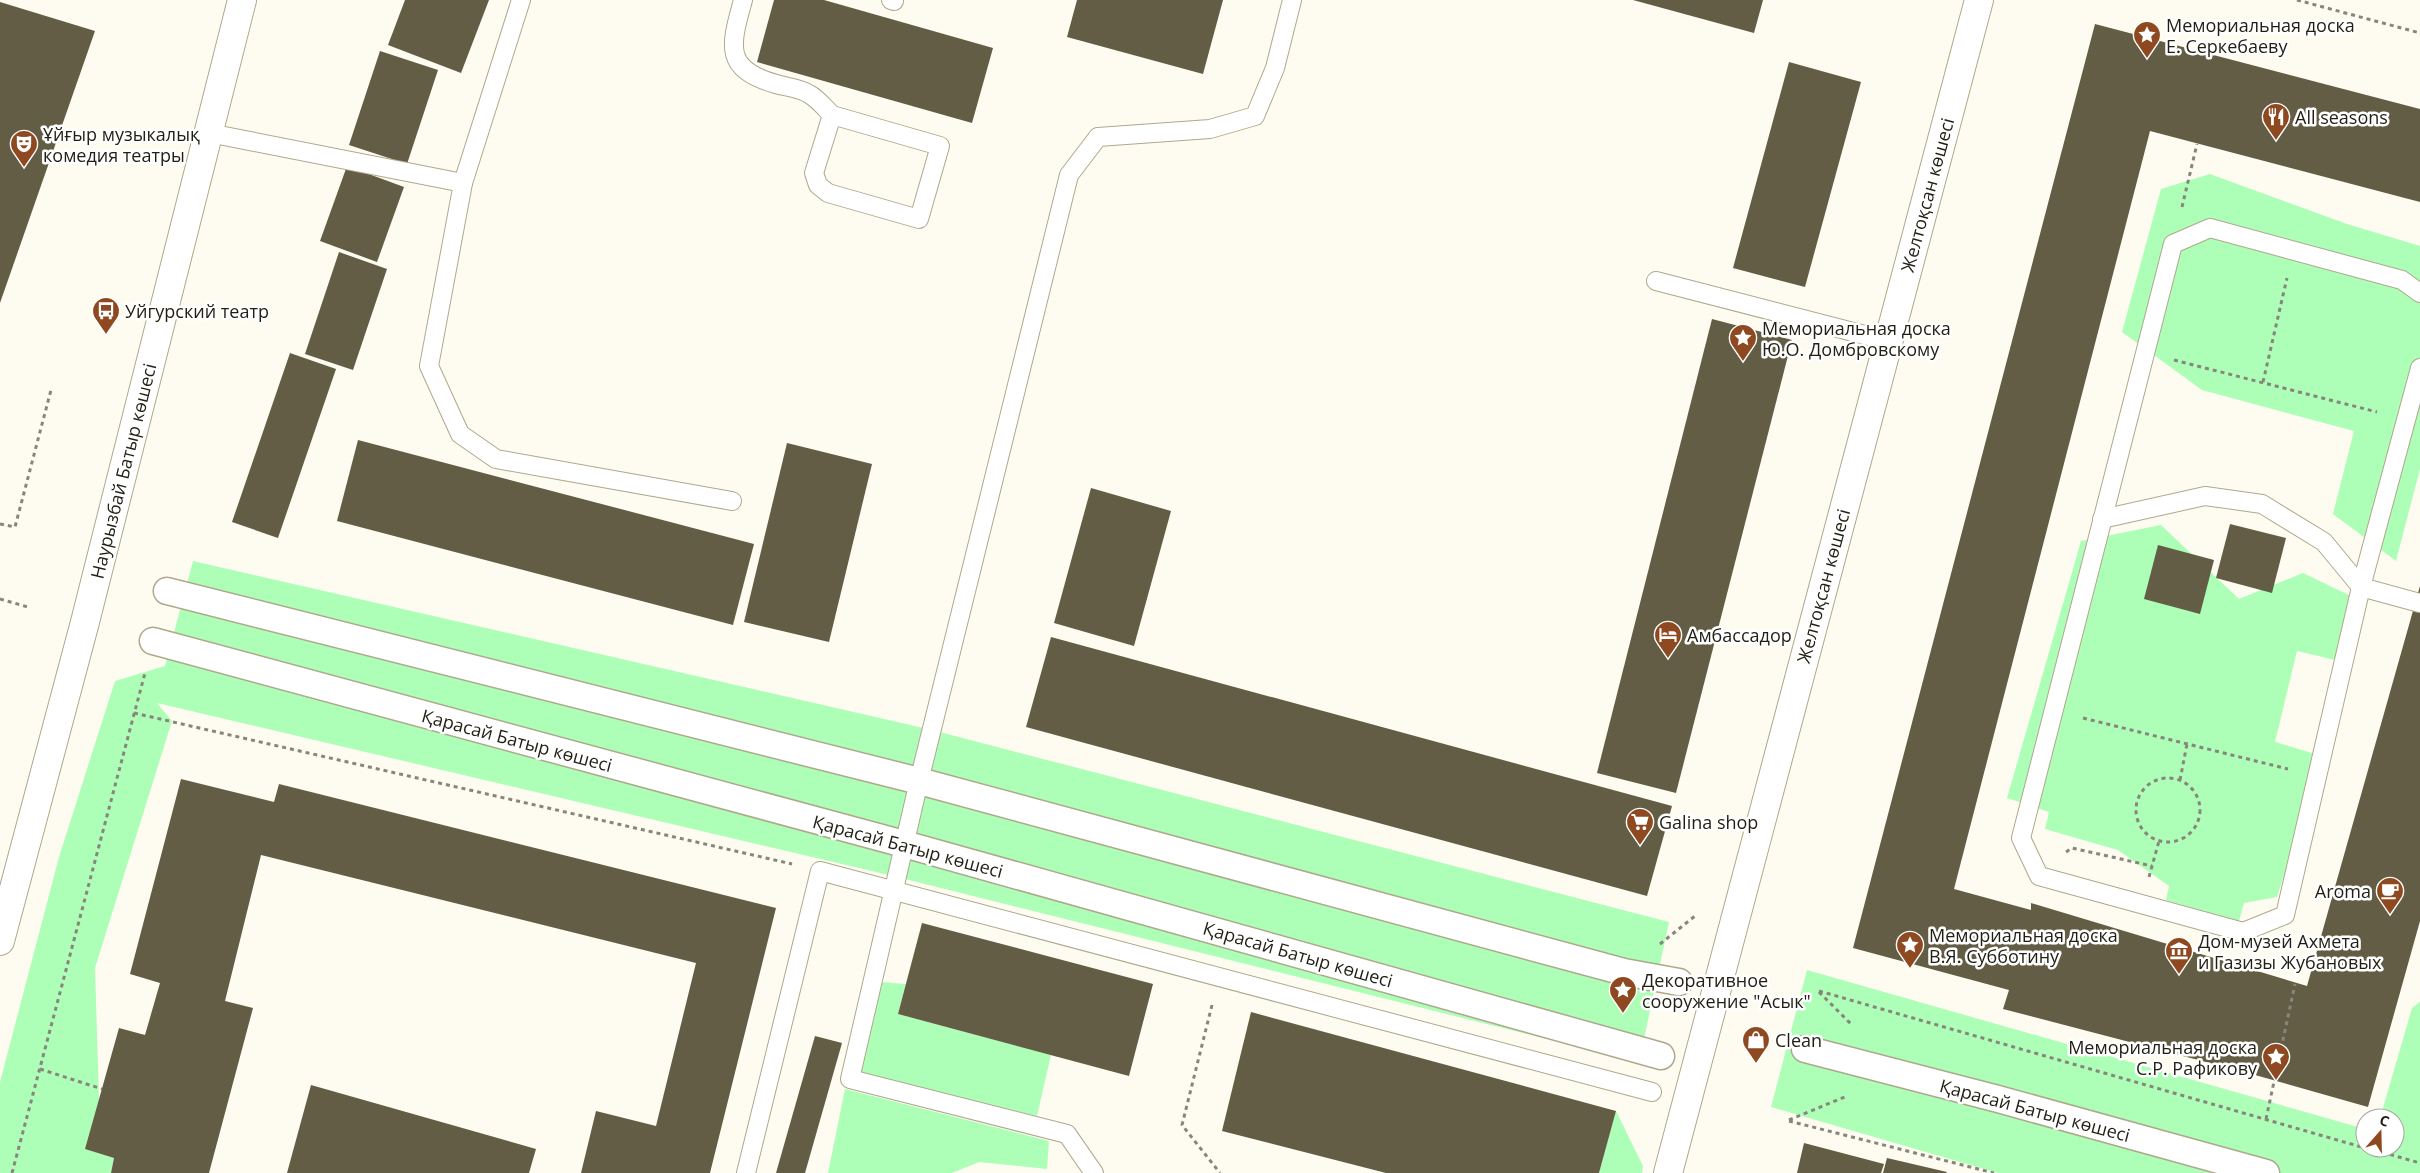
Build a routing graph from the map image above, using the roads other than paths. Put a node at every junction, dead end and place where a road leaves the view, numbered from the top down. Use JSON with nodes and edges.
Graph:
{"nodes":[{"id":1,"x":242,"y":0,"type":"edge"},
{"id":2,"x":521,"y":0,"type":"edge"},
{"id":3,"x":743,"y":0,"type":"edge"},
{"id":4,"x":1292,"y":0,"type":"edge"},
{"id":5,"x":1980,"y":0,"type":"edge"},
{"id":6,"x":832,"y":115,"type":"junction"},
{"id":7,"x":209,"y":133,"type":"junction"},
{"id":8,"x":463,"y":183,"type":"junction"},
{"id":9,"x":1656,"y":281,"type":"dead end"},
{"id":10,"x":2420,"y":293,"type":"edge"},
{"id":11,"x":1888,"y":341,"type":"junction"},
{"id":12,"x":2420,"y":368,"type":"edge"},
{"id":13,"x":732,"y":501,"type":"dead end"},
{"id":14,"x":2102,"y":519,"type":"junction"},
{"id":15,"x":2361,"y":587,"type":"junction"},
{"id":16,"x":167,"y":591,"type":"dead end"},
{"id":17,"x":2420,"y":603,"type":"edge"},
{"id":18,"x":153,"y":642,"type":"road end"},
{"id":19,"x":919,"y":781,"type":"junction"},
{"id":20,"x":904,"y":844,"type":"junction"},
{"id":21,"x":893,"y":890,"type":"junction"},
{"id":22,"x":0,"y":941,"type":"edge"},
{"id":23,"x":1679,"y":982,"type":"dead end"},
{"id":24,"x":1805,"y":1049,"type":"dead end"},
{"id":25,"x":1661,"y":1056,"type":"dead end"},
{"id":26,"x":1652,"y":1092,"type":"dead end"},
{"id":27,"x":746,"y":1173,"type":"edge"},
{"id":28,"x":1094,"y":1173,"type":"edge"},
{"id":29,"x":1668,"y":1173,"type":"edge"},
{"id":30,"x":2266,"y":1173,"type":"edge"}],
"edges":[{"from":1,"to":7,"type":"main road","name":"Наурызбай Батыр көшесі"},
{"from":2,"to":8,"type":"lane"},
{"from":3,"to":6,"type":"lane"},
{"from":4,"to":19,"type":"lane"},
{"from":5,"to":11,"type":"main road","name":"Желтоқсан көшесі"},
{"from":6,"to":6,"type":"lane"},
{"from":7,"to":8,"type":"lane"},
{"from":7,"to":22,"type":"main road","name":"Наурызбай Батыр көшесі"},
{"from":8,"to":13,"type":"lane"},
{"from":9,"to":11,"type":"lane"},
{"from":10,"to":14,"type":"lane"},
{"from":11,"to":29,"type":"main road","name":"Желтоқсан көшесі"},
{"from":12,"to":15,"type":"lane"},
{"from":14,"to":15,"type":"lane"},
{"from":14,"to":15,"type":"lane"},
{"from":15,"to":17,"type":"lane"},
{"from":16,"to":19,"type":"street"},
{"from":18,"to":20,"type":"street","name":"Қарасай Батыр көшесі"},
{"from":19,"to":20,"type":"lane"},
{"from":19,"to":23,"type":"street"},
{"from":20,"to":21,"type":"lane"},
{"from":20,"to":25,"type":"street","name":"Қарасай Батыр көшесі"},
{"from":21,"to":26,"type":"lane"},
{"from":21,"to":27,"type":"lane"},
{"from":21,"to":28,"type":"lane"},
{"from":24,"to":30,"type":"street","name":"Қарасай Батыр көшесі"}]}
